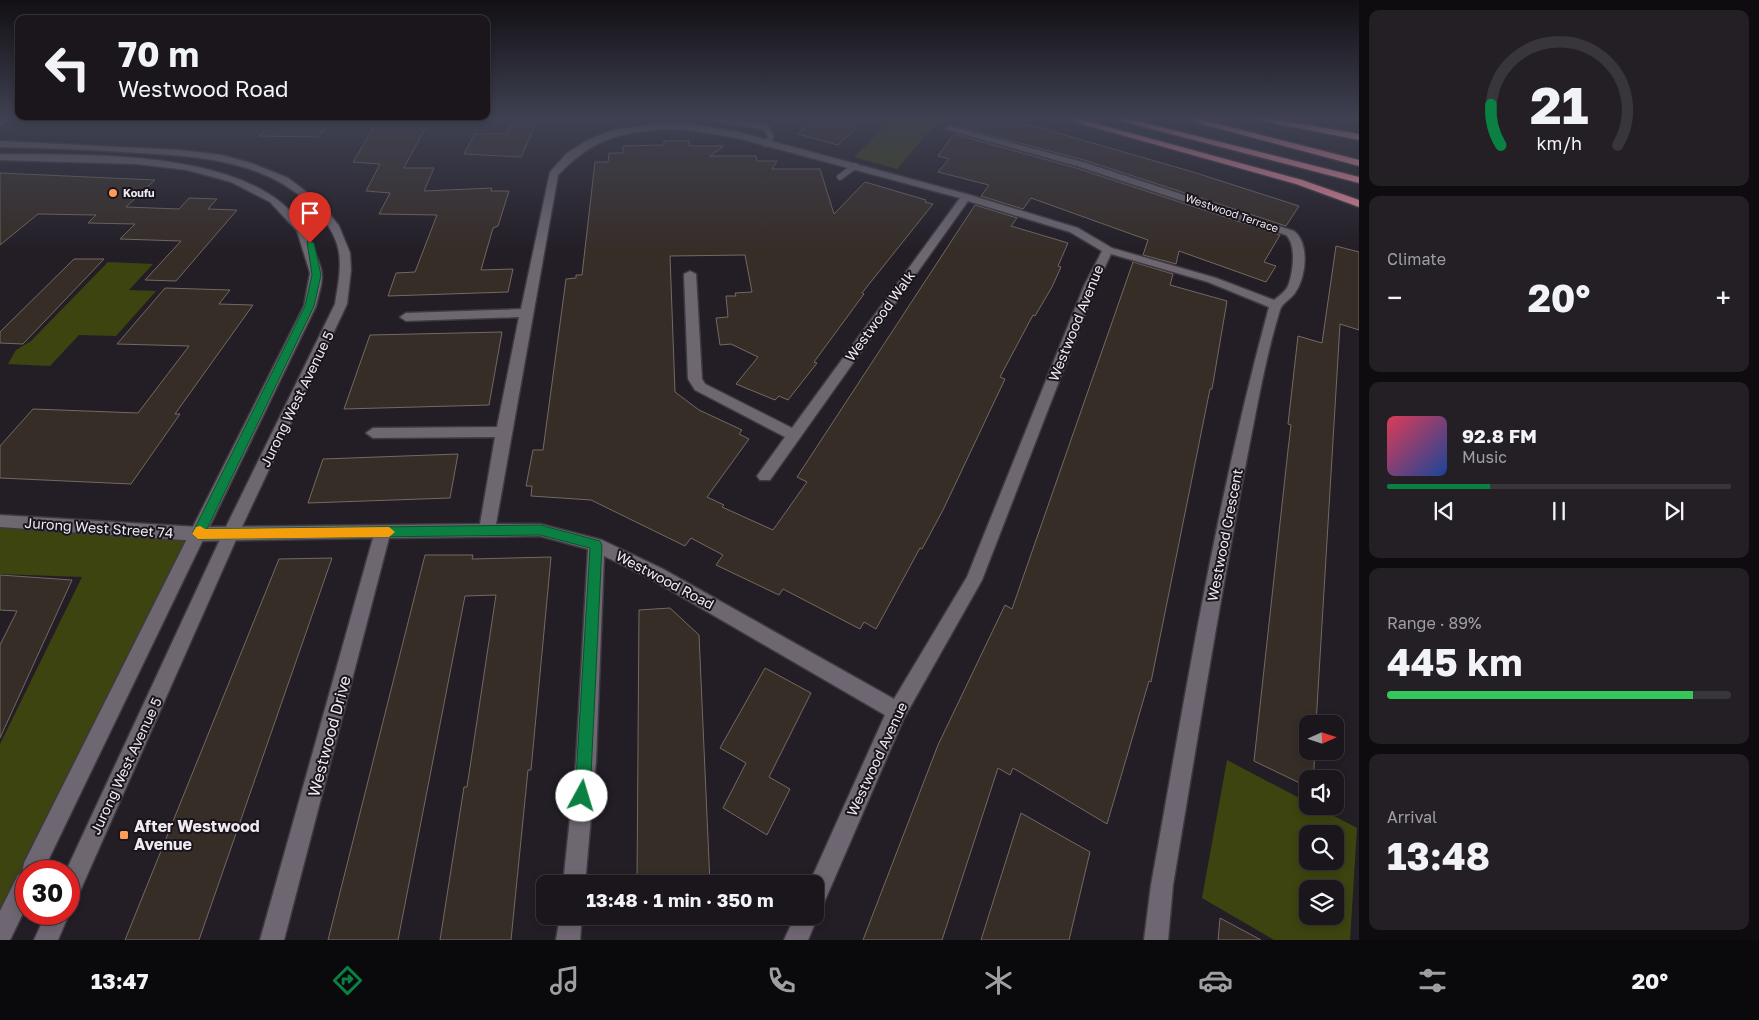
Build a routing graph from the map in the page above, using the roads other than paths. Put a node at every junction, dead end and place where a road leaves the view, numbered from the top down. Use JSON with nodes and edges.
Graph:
{"nodes":[{"id":1,"x":135,"y":163,"type":"edge"},
{"id":2,"x":241,"y":163,"type":"edge"},
{"id":3,"x":561,"y":163,"type":"edge"},
{"id":4,"x":842,"y":163,"type":"edge"},
{"id":5,"x":1076,"y":163,"type":"edge"},
{"id":6,"x":1229,"y":163,"type":"edge"},
{"id":7,"x":1294,"y":163,"type":"edge"},
{"id":8,"x":855,"y":166,"type":"junction"},
{"id":9,"x":840,"y":177,"type":"dead end"},
{"id":10,"x":1359,"y":180,"type":"edge"},
{"id":11,"x":1299,"y":182,"type":"junction"},
{"id":12,"x":1359,"y":195,"type":"edge"},
{"id":13,"x":966,"y":197,"type":"junction"},
{"id":14,"x":1359,"y":204,"type":"edge"},
{"id":15,"x":1108,"y":250,"type":"junction"},
{"id":16,"x":690,"y":274,"type":"dead end"},
{"id":17,"x":1275,"y":305,"type":"junction"},
{"id":18,"x":525,"y":314,"type":"junction"},
{"id":19,"x":406,"y":317,"type":"dead end"},
{"id":20,"x":503,"y":432,"type":"junction"},
{"id":21,"x":373,"y":433,"type":"dead end"},
{"id":22,"x":794,"y":435,"type":"junction"},
{"id":23,"x":765,"y":476,"type":"dead end"},
{"id":24,"x":0,"y":521,"type":"edge"},
{"id":25,"x":487,"y":531,"type":"junction"},
{"id":26,"x":383,"y":532,"type":"junction"},
{"id":27,"x":231,"y":533,"type":"junction"},
{"id":28,"x":198,"y":534,"type":"junction"},
{"id":29,"x":596,"y":545,"type":"junction"},
{"id":30,"x":897,"y":711,"type":"junction"},
{"id":31,"x":37,"y":860,"type":"edge"},
{"id":32,"x":80,"y":866,"type":"edge"},
{"id":33,"x":575,"y":875,"type":"edge"},
{"id":34,"x":824,"y":877,"type":"edge"},
{"id":35,"x":15,"y":905,"type":"edge"},
{"id":36,"x":53,"y":925,"type":"edge"},
{"id":37,"x":570,"y":925,"type":"edge"},
{"id":38,"x":803,"y":925,"type":"edge"},
{"id":39,"x":0,"y":936,"type":"edge"},
{"id":40,"x":46,"y":940,"type":"edge"},
{"id":41,"x":272,"y":940,"type":"edge"},
{"id":42,"x":568,"y":940,"type":"edge"},
{"id":43,"x":796,"y":940,"type":"edge"},
{"id":44,"x":1156,"y":940,"type":"edge"}],
"edges":[{"from":1,"to":28,"type":"street","name":"Jurong West Avenue 5"},
{"from":2,"to":27,"type":"street","name":"Jurong West Avenue 5"},
{"from":3,"to":18,"type":"street","name":"Westwood Avenue"},
{"from":4,"to":8,"type":"street","name":"Westwood Avenue"},
{"from":5,"to":17,"type":"street","name":"Westwood Terrace"},
{"from":6,"to":11,"type":"highway"},
{"from":7,"to":10,"type":"highway"},
{"from":8,"to":9,"type":"lane"},
{"from":8,"to":13,"type":"street","name":"Westwood Avenue"},
{"from":11,"to":12,"type":"highway"},
{"from":11,"to":14,"type":"highway"},
{"from":13,"to":15,"type":"street","name":"Westwood Avenue"},
{"from":13,"to":22,"type":"street","name":"Westwood Walk"},
{"from":15,"to":17,"type":"street"},
{"from":15,"to":30,"type":"street","name":"Westwood Avenue"},
{"from":16,"to":22,"type":"street"},
{"from":17,"to":44,"type":"street","name":"Westwood Crescent"},
{"from":18,"to":19,"type":"street"},
{"from":18,"to":20,"type":"street","name":"Westwood Avenue"},
{"from":20,"to":21,"type":"street"},
{"from":20,"to":25,"type":"street","name":"Westwood Avenue"},
{"from":22,"to":23,"type":"street","name":"Westwood Walk"},
{"from":24,"to":28,"type":"street","name":"Jurong West Street 74"},
{"from":25,"to":26,"type":"street","name":"Westwood Road"},
{"from":25,"to":29,"type":"street","name":"Westwood Road"},
{"from":26,"to":27,"type":"street","name":"Westwood Road"},
{"from":26,"to":41,"type":"street","name":"Westwood Drive"},
{"from":27,"to":28,"type":"street","name":"Westwood Road"},
{"from":27,"to":32,"type":"street","name":"Jurong West Avenue 5"},
{"from":28,"to":31,"type":"street","name":"Jurong West Avenue 5"},
{"from":29,"to":30,"type":"street","name":"Westwood Road"},
{"from":29,"to":33,"type":"street"},
{"from":30,"to":34,"type":"street","name":"Westwood Avenue"},
{"from":35,"to":39,"type":"street"},
{"from":36,"to":40,"type":"street"},
{"from":37,"to":42,"type":"street"},
{"from":38,"to":43,"type":"street"}]}
